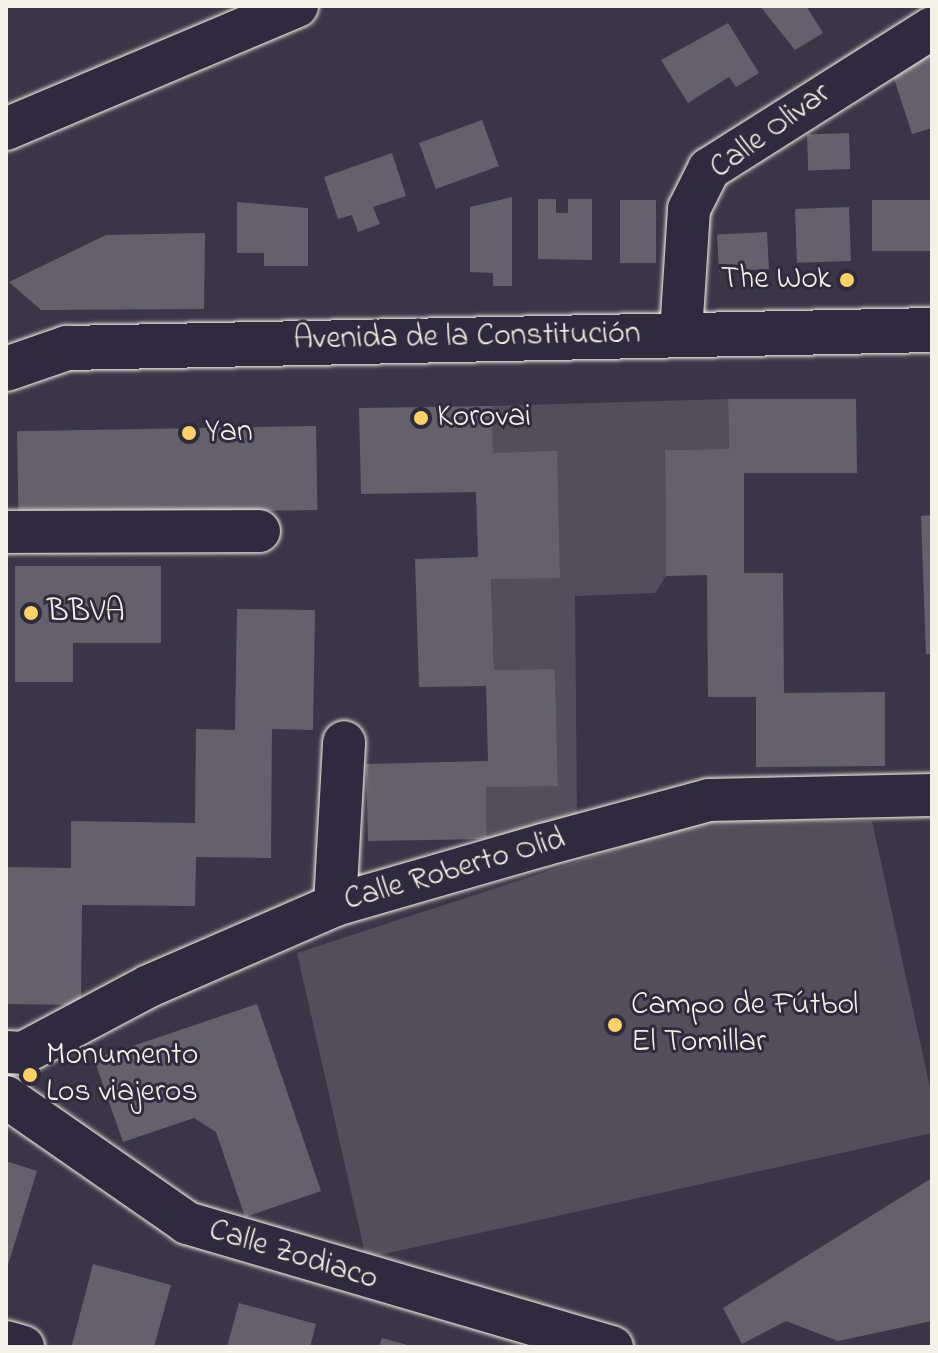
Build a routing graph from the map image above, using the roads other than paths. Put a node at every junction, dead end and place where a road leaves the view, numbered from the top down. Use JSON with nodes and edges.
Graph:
{"nodes":[{"id":1,"x":297,"y":6,"type":"edge"},
{"id":2,"x":932,"y":28,"type":"edge"},
{"id":3,"x":6,"y":129,"type":"edge"},
{"id":4,"x":932,"y":330,"type":"edge"},
{"id":5,"x":681,"y":333,"type":"junction"},
{"id":6,"x":67,"y":348,"type":"junction"},
{"id":7,"x":6,"y":350,"type":"edge"},
{"id":8,"x":6,"y":369,"type":"edge"},
{"id":9,"x":259,"y":531,"type":"dead end"},
{"id":10,"x":6,"y":532,"type":"edge"},
{"id":11,"x":344,"y":742,"type":"dead end"},
{"id":12,"x":932,"y":795,"type":"edge"},
{"id":13,"x":335,"y":905,"type":"junction"},
{"id":14,"x":6,"y":1052,"type":"edge"},
{"id":15,"x":6,"y":1097,"type":"edge"},
{"id":16,"x":525,"y":1336,"type":"edge"},
{"id":17,"x":6,"y":1342,"type":"edge"},
{"id":18,"x":23,"y":1347,"type":"edge"},
{"id":19,"x":612,"y":1347,"type":"edge"}],
"edges":[{"from":1,"to":3,"type":"street"},
{"from":2,"to":5,"type":"street","name":"Calle Olivar"},
{"from":4,"to":5,"type":"main road","name":"Avenida de la Constitución"},
{"from":5,"to":6,"type":"main road","name":"Avenida de la Constitución"},
{"from":6,"to":7,"type":"main road"},
{"from":6,"to":8,"type":"main road","name":"Avenida de la Constitución"},
{"from":9,"to":10,"type":"street"},
{"from":11,"to":13,"type":"street"},
{"from":12,"to":13,"type":"street","name":"Calle Roberto Olid"},
{"from":13,"to":14,"type":"street","name":"Calle Roberto Olid"},
{"from":15,"to":16,"type":"street","name":"Calle Zodiaco"},
{"from":16,"to":19,"type":"street","name":"Calle Zodiaco"},
{"from":17,"to":18,"type":"street"}]}
